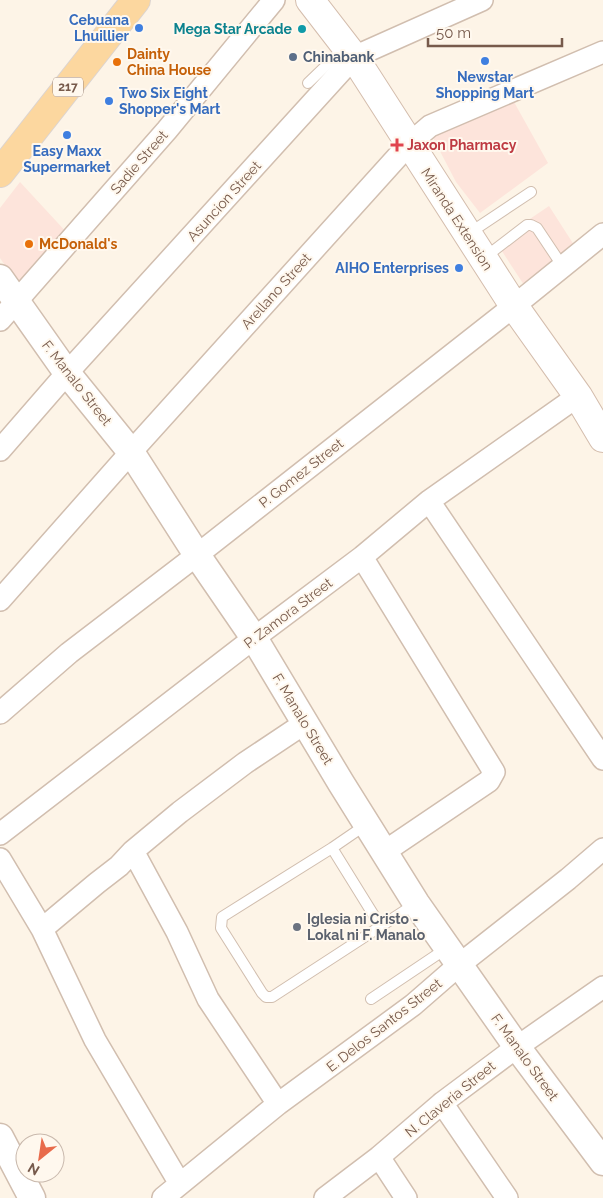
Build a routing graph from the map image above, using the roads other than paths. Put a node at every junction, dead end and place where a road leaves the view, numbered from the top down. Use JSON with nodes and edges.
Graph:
{"nodes":[{"id":1,"x":136,"y":0,"type":"edge"},
{"id":2,"x":274,"y":0,"type":"edge"},
{"id":3,"x":310,"y":0,"type":"edge"},
{"id":4,"x":482,"y":0,"type":"edge"},
{"id":5,"x":350,"y":51,"type":"junction"},
{"id":6,"x":603,"y":52,"type":"edge"},
{"id":7,"x":308,"y":84,"type":"dead end"},
{"id":8,"x":409,"y":144,"type":"junction"},
{"id":9,"x":0,"y":173,"type":"edge"},
{"id":10,"x":531,"y":192,"type":"dead end"},
{"id":11,"x":603,"y":234,"type":"edge"},
{"id":12,"x":468,"y":235,"type":"junction"},
{"id":13,"x":483,"y":259,"type":"junction"},
{"id":14,"x":563,"y":266,"type":"junction"},
{"id":15,"x":0,"y":278,"type":"edge"},
{"id":16,"x":514,"y":306,"type":"junction"},
{"id":17,"x":8,"y":311,"type":"edge"},
{"id":18,"x":67,"y":374,"type":"junction"},
{"id":19,"x":578,"y":396,"type":"junction"},
{"id":20,"x":603,"y":438,"type":"edge"},
{"id":21,"x":0,"y":450,"type":"edge"},
{"id":22,"x":131,"y":452,"type":"junction"},
{"id":23,"x":429,"y":501,"type":"junction"},
{"id":24,"x":197,"y":555,"type":"junction"},
{"id":25,"x":362,"y":557,"type":"junction"},
{"id":26,"x":0,"y":600,"type":"edge"},
{"id":27,"x":254,"y":638,"type":"junction"},
{"id":28,"x":0,"y":713,"type":"edge"},
{"id":29,"x":305,"y":723,"type":"junction"},
{"id":30,"x":603,"y":758,"type":"edge"},
{"id":31,"x":367,"y":824,"type":"junction"},
{"id":32,"x":0,"y":834,"type":"edge"},
{"id":33,"x":332,"y":848,"type":"junction"},
{"id":34,"x":603,"y":849,"type":"edge"},
{"id":35,"x":133,"y":851,"type":"junction"},
{"id":36,"x":384,"y":852,"type":"junction"},
{"id":37,"x":0,"y":860,"type":"edge"},
{"id":38,"x":416,"y":903,"type":"junction"},
{"id":39,"x":381,"y":927,"type":"junction"},
{"id":40,"x":42,"y":930,"type":"junction"},
{"id":41,"x":453,"y":956,"type":"junction"},
{"id":42,"x":603,"y":987,"type":"edge"},
{"id":43,"x":372,"y":1000,"type":"dead end"},
{"id":44,"x":517,"y":1047,"type":"junction"},
{"id":45,"x":442,"y":1103,"type":"junction"},
{"id":46,"x":278,"y":1104,"type":"junction"},
{"id":47,"x":0,"y":1137,"type":"edge"},
{"id":48,"x":379,"y":1157,"type":"junction"},
{"id":49,"x":603,"y":1162,"type":"edge"},
{"id":50,"x":180,"y":1184,"type":"junction"},
{"id":51,"x":32,"y":1198,"type":"edge"},
{"id":52,"x":163,"y":1198,"type":"edge"},
{"id":53,"x":326,"y":1198,"type":"edge"},
{"id":54,"x":406,"y":1198,"type":"edge"},
{"id":55,"x":507,"y":1198,"type":"edge"}],
"edges":[{"from":1,"to":9,"type":"main road","number":"217"},
{"from":2,"to":17,"type":"street","name":"Sadie Street"},
{"from":3,"to":5,"type":"main road","name":"Miranda Extension"},
{"from":4,"to":5,"type":"street","name":"Asuncion Street"},
{"from":5,"to":7,"type":"lane"},
{"from":5,"to":8,"type":"main road","name":"Miranda Extension"},
{"from":5,"to":18,"type":"street","name":"Asuncion Street"},
{"from":6,"to":8,"type":"street","name":"Arellano Street"},
{"from":8,"to":12,"type":"main road","name":"Miranda Extension"},
{"from":8,"to":22,"type":"street","name":"Arellano Street"},
{"from":10,"to":12,"type":"lane"},
{"from":11,"to":14,"type":"street","name":"P. Gomez Street"},
{"from":12,"to":13,"type":"main road","name":"Miranda Extension"},
{"from":13,"to":14,"type":"lane"},
{"from":13,"to":16,"type":"main road","name":"Miranda Extension"},
{"from":14,"to":16,"type":"street","name":"P. Gomez Street"},
{"from":15,"to":17,"type":"street","name":"F. Manalo Street"},
{"from":16,"to":19,"type":"main road","name":"Miranda Extension"},
{"from":16,"to":24,"type":"street","name":"P. Gomez Street"},
{"from":17,"to":18,"type":"street","name":"F. Manalo Street"},
{"from":18,"to":21,"type":"street","name":"Asuncion Street"},
{"from":18,"to":22,"type":"street","name":"F. Manalo Street"},
{"from":19,"to":20,"type":"main road","name":"Miranda Extension"},
{"from":19,"to":23,"type":"street","name":"P. Zamora Street"},
{"from":22,"to":24,"type":"street","name":"F. Manalo Street"},
{"from":22,"to":26,"type":"street","name":"Arellano Street"},
{"from":23,"to":25,"type":"street","name":"P. Zamora Street"},
{"from":23,"to":30,"type":"street"},
{"from":24,"to":27,"type":"street","name":"F. Manalo Street"},
{"from":24,"to":28,"type":"street","name":"P. Gomez Street"},
{"from":25,"to":27,"type":"street","name":"P. Zamora Street"},
{"from":25,"to":36,"type":"street"},
{"from":27,"to":29,"type":"street","name":"F. Manalo Street"},
{"from":27,"to":32,"type":"street","name":"P. Zamora Street"},
{"from":29,"to":31,"type":"street","name":"F. Manalo Street"},
{"from":29,"to":35,"type":"street"},
{"from":31,"to":33,"type":"lane"},
{"from":31,"to":36,"type":"street","name":"F. Manalo Street"},
{"from":33,"to":39,"type":"lane"},
{"from":33,"to":39,"type":"lane"},
{"from":34,"to":41,"type":"street","name":"E. Delos Santos Street"},
{"from":35,"to":40,"type":"street"},
{"from":35,"to":46,"type":"street"},
{"from":36,"to":38,"type":"street","name":"F. Manalo Street"},
{"from":37,"to":40,"type":"street"},
{"from":38,"to":39,"type":"lane"},
{"from":38,"to":41,"type":"street","name":"F. Manalo Street"},
{"from":40,"to":50,"type":"street"},
{"from":41,"to":43,"type":"lane"},
{"from":41,"to":44,"type":"street","name":"F. Manalo Street"},
{"from":41,"to":46,"type":"street","name":"E. Delos Santos Street"},
{"from":42,"to":44,"type":"street","name":"N. Claveria Street"},
{"from":44,"to":45,"type":"street","name":"N. Claveria Street"},
{"from":44,"to":49,"type":"street","name":"F. Manalo Street"},
{"from":45,"to":48,"type":"street","name":"N. Claveria Street"},
{"from":45,"to":55,"type":"street"},
{"from":46,"to":50,"type":"street","name":"E. Delos Santos Street"},
{"from":47,"to":51,"type":"street"},
{"from":48,"to":53,"type":"street","name":"N. Claveria Street"},
{"from":48,"to":54,"type":"street"},
{"from":50,"to":52,"type":"street","name":"E. Delos Santos Street"}]}
